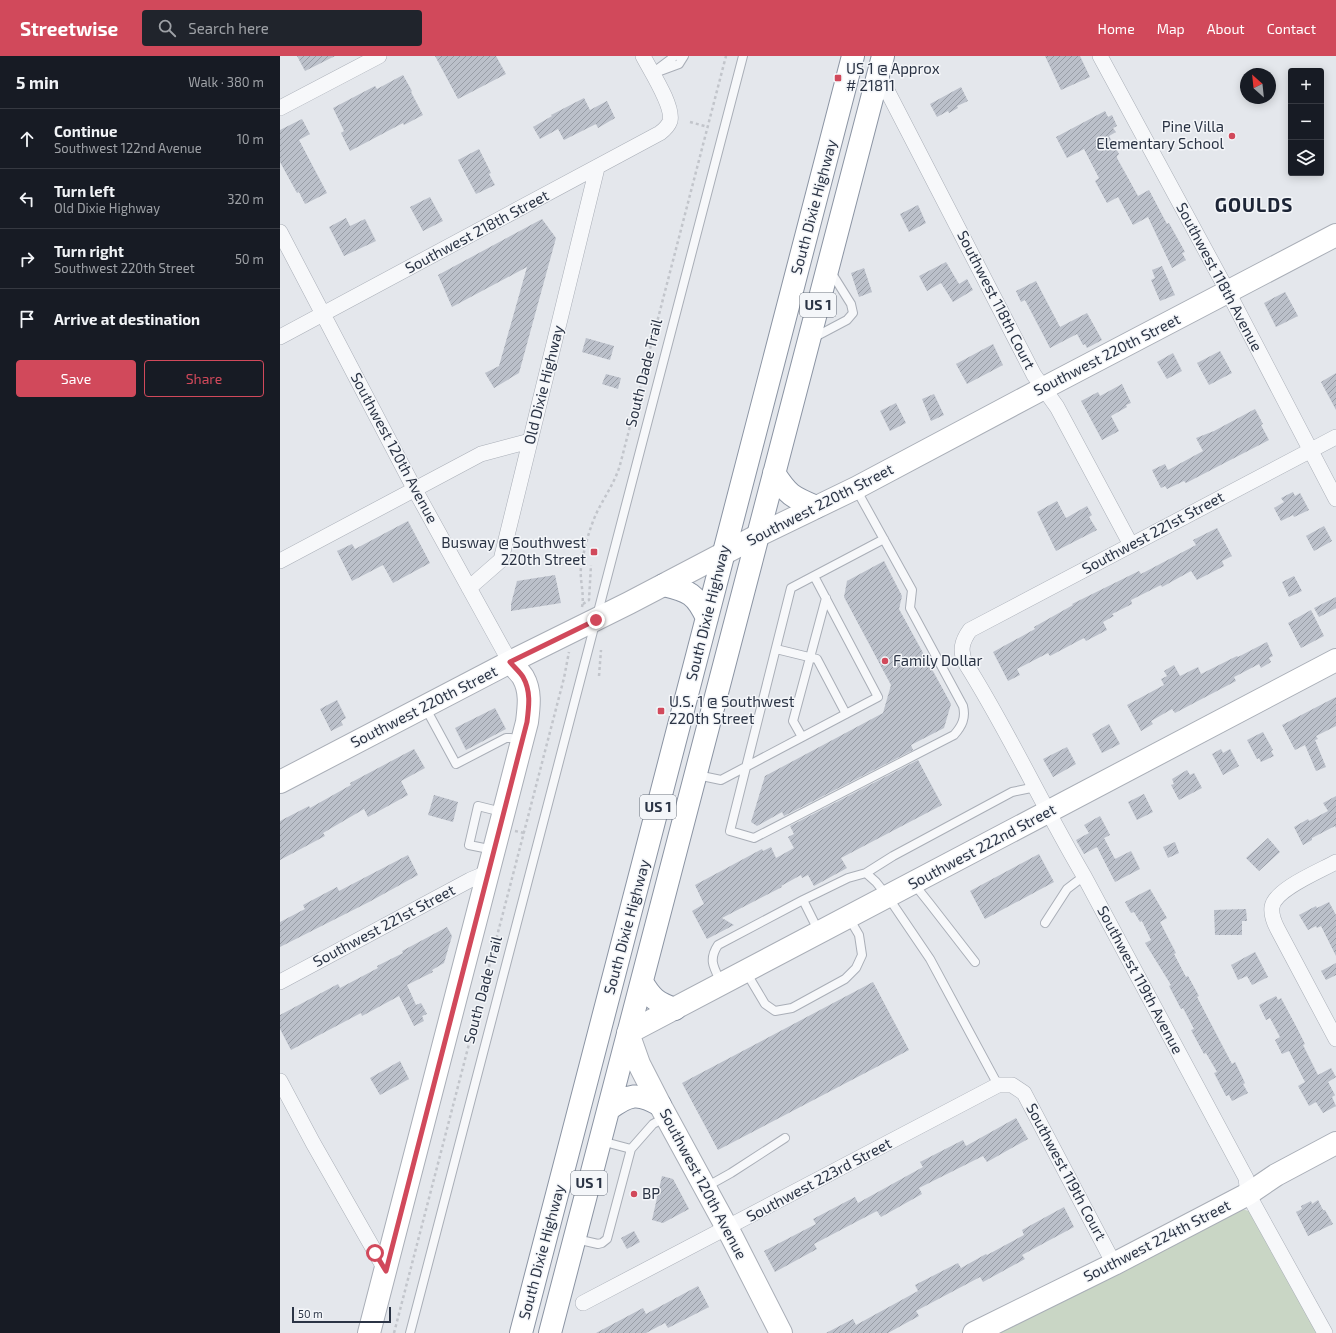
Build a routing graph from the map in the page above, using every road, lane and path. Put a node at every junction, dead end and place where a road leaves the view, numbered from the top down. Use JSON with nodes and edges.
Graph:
{"nodes":[{"id":1,"x":379,"y":56,"type":"edge"},
{"id":2,"x":643,"y":56,"type":"edge"},
{"id":3,"x":675,"y":56,"type":"edge"},
{"id":4,"x":684,"y":56,"type":"edge"},
{"id":5,"x":726,"y":56,"type":"edge"},
{"id":6,"x":743,"y":56,"type":"edge"},
{"id":7,"x":853,"y":56,"type":"edge"},
{"id":8,"x":1100,"y":56,"type":"edge"},
{"id":9,"x":876,"y":62,"type":"edge"},
{"id":10,"x":652,"y":74,"type":"junction"},
{"id":11,"x":845,"y":89,"type":"junction"},
{"id":12,"x":280,"y":108,"type":"edge"},
{"id":13,"x":690,"y":122,"type":"dead end"},
{"id":14,"x":708,"y":127,"type":"junction"},
{"id":15,"x":597,"y":168,"type":"junction"},
{"id":16,"x":280,"y":232,"type":"edge"},
{"id":17,"x":1336,"y":235,"type":"edge"},
{"id":18,"x":828,"y":267,"type":"junction"},
{"id":19,"x":1228,"y":292,"type":"junction"},
{"id":20,"x":324,"y":314,"type":"junction"},
{"id":21,"x":784,"y":323,"type":"junction"},
{"id":22,"x":280,"y":337,"type":"edge"},
{"id":23,"x":809,"y":340,"type":"junction"},
{"id":24,"x":1044,"y":388,"type":"junction"},
{"id":25,"x":1336,"y":437,"type":"edge"},
{"id":26,"x":530,"y":441,"type":"junction"},
{"id":27,"x":1310,"y":450,"type":"junction"},
{"id":28,"x":774,"y":473,"type":"junction"},
{"id":29,"x":856,"y":488,"type":"junction"},
{"id":30,"x":416,"y":490,"type":"junction"},
{"id":31,"x":1336,"y":499,"type":"edge"},
{"id":32,"x":816,"y":507,"type":"junction"},
{"id":33,"x":757,"y":536,"type":"junction"},
{"id":34,"x":884,"y":538,"type":"junction"},
{"id":35,"x":1131,"y":545,"type":"junction"},
{"id":36,"x":724,"y":553,"type":"junction"},
{"id":37,"x":280,"y":561,"type":"edge"},
{"id":38,"x":591,"y":565,"type":"dead end"},
{"id":39,"x":814,"y":576,"type":"junction"},
{"id":40,"x":664,"y":585,"type":"junction"},
{"id":41,"x":469,"y":588,"type":"junction"},
{"id":42,"x":826,"y":598,"type":"junction"},
{"id":43,"x":587,"y":611,"type":"junction"},
{"id":44,"x":707,"y":618,"type":"junction"},
{"id":45,"x":970,"y":630,"type":"joint"},
{"id":46,"x":570,"y":646,"type":"dead end"},
{"id":47,"x":776,"y":649,"type":"junction"},
{"id":48,"x":601,"y":650,"type":"dead end"},
{"id":49,"x":810,"y":658,"type":"junction"},
{"id":50,"x":1336,"y":660,"type":"edge"},
{"id":51,"x":510,"y":662,"type":"junction"},
{"id":52,"x":599,"y":676,"type":"dead end"},
{"id":53,"x":425,"y":706,"type":"junction"},
{"id":54,"x":846,"y":714,"type":"junction"},
{"id":55,"x":802,"y":737,"type":"junction"},
{"id":56,"x":523,"y":741,"type":"junction"},
{"id":57,"x":746,"y":767,"type":"junction"},
{"id":58,"x":696,"y":775,"type":"junction"},
{"id":59,"x":280,"y":782,"type":"edge"},
{"id":60,"x":1036,"y":788,"type":"junction"},
{"id":61,"x":1048,"y":812,"type":"junction"},
{"id":62,"x":508,"y":821,"type":"junction"},
{"id":63,"x":652,"y":829,"type":"junction"},
{"id":64,"x":524,"y":833,"type":"junction"},
{"id":65,"x":1336,"y":862,"type":"edge"},
{"id":66,"x":489,"y":872,"type":"junction"},
{"id":67,"x":866,"y":874,"type":"junction"},
{"id":68,"x":1084,"y":876,"type":"junction"},
{"id":69,"x":913,"y":884,"type":"junction"},
{"id":70,"x":888,"y":897,"type":"junction"},
{"id":71,"x":802,"y":900,"type":"junction"},
{"id":72,"x":849,"y":917,"type":"junction"},
{"id":73,"x":1045,"y":923,"type":"dead end"},
{"id":74,"x":820,"y":933,"type":"junction"},
{"id":75,"x":974,"y":962,"type":"dead end"},
{"id":76,"x":745,"y":972,"type":"junction"},
{"id":77,"x":280,"y":982,"type":"edge"},
{"id":78,"x":642,"y":982,"type":"junction"},
{"id":79,"x":722,"y":984,"type":"junction"},
{"id":80,"x":675,"y":1009,"type":"junction"},
{"id":81,"x":628,"y":1033,"type":"junction"},
{"id":82,"x":1336,"y":1039,"type":"edge"},
{"id":83,"x":592,"y":1060,"type":"junction"},
{"id":84,"x":280,"y":1081,"type":"edge"},
{"id":85,"x":1005,"y":1085,"type":"junction"},
{"id":86,"x":609,"y":1109,"type":"junction"},
{"id":87,"x":664,"y":1111,"type":"junction"},
{"id":88,"x":785,"y":1138,"type":"dead end"},
{"id":89,"x":600,"y":1141,"type":"junction"},
{"id":90,"x":1336,"y":1143,"type":"edge"},
{"id":91,"x":632,"y":1149,"type":"junction"},
{"id":92,"x":705,"y":1188,"type":"junction"},
{"id":93,"x":1248,"y":1194,"type":"junction"},
{"id":94,"x":727,"y":1228,"type":"junction"},
{"id":95,"x":575,"y":1239,"type":"junction"},
{"id":96,"x":1114,"y":1264,"type":"junction"},
{"id":97,"x":386,"y":1271,"type":"junction"},
{"id":98,"x":584,"y":1303,"type":"dead end"},
{"id":99,"x":1336,"y":1331,"type":"edge"},
{"id":100,"x":369,"y":1333,"type":"edge"},
{"id":101,"x":394,"y":1333,"type":"edge"},
{"id":102,"x":410,"y":1333,"type":"edge"},
{"id":103,"x":521,"y":1333,"type":"edge"},
{"id":104,"x":550,"y":1333,"type":"edge"},
{"id":105,"x":782,"y":1333,"type":"edge"},
{"id":106,"x":974,"y":1333,"type":"edge"},
{"id":107,"x":1325,"y":1333,"type":"edge"},
{"id":108,"x":1332,"y":1333,"type":"edge"}],
"edges":[{"from":1,"to":12,"type":"street"},
{"from":2,"to":10,"type":"street"},
{"from":3,"to":10,"type":"lane"},
{"from":4,"to":10,"type":"lane"},
{"from":5,"to":14,"type":"path","name":"South Dade Trail"},
{"from":6,"to":43,"type":"lane"},
{"from":7,"to":11,"type":"main road","name":"South Dixie Highway","number":"US 1"},
{"from":8,"to":19,"type":"street","name":"Southwest 118th Avenue"},
{"from":9,"to":11,"type":"main road"},
{"from":9,"to":18,"type":"main road","name":"South Dixie Highway","number":"US 1"},
{"from":9,"to":24,"type":"street","name":"Southwest 118th Court"},
{"from":10,"to":15,"type":"street","name":"Southwest 218th Street"},
{"from":11,"to":21,"type":"main road","name":"South Dixie Highway","number":"US 1"},
{"from":13,"to":14,"type":"path"},
{"from":14,"to":43,"type":"path","name":"South Dade Trail"},
{"from":15,"to":20,"type":"street","name":"Southwest 218th Street"},
{"from":15,"to":26,"type":"street","name":"Old Dixie Highway"},
{"from":16,"to":20,"type":"street","name":"Southwest 120th Avenue"},
{"from":17,"to":19,"type":"main road","name":"Southwest 220th Street"},
{"from":18,"to":23,"type":"main road","name":"South Dixie Highway","number":"US 1"},
{"from":18,"to":23,"type":"lane"},
{"from":19,"to":24,"type":"main road","name":"Southwest 220th Street"},
{"from":19,"to":27,"type":"street","name":"Southwest 118th Avenue"},
{"from":20,"to":22,"type":"street","name":"Southwest 218th Street"},
{"from":20,"to":30,"type":"street","name":"Southwest 120th Avenue"},
{"from":21,"to":33,"type":"main road"},
{"from":21,"to":36,"type":"main road","name":"South Dixie Highway","number":"US 1"},
{"from":23,"to":28,"type":"main road","name":"South Dixie Highway","number":"US 1"},
{"from":24,"to":29,"type":"main road","name":"Southwest 220th Street"},
{"from":24,"to":35,"type":"street","name":"Southwest 118th Court"},
{"from":25,"to":27,"type":"street","name":"Southwest 221st Street"},
{"from":26,"to":30,"type":"street"},
{"from":26,"to":41,"type":"street","name":"Old Dixie Highway"},
{"from":27,"to":31,"type":"street","name":"Southwest 118th Avenue"},
{"from":27,"to":35,"type":"street","name":"Southwest 221st Street"},
{"from":28,"to":32,"type":"main road"},
{"from":28,"to":33,"type":"main road","name":"South Dixie Highway","number":"US 1"},
{"from":29,"to":32,"type":"main road","name":"Southwest 220th Street"},
{"from":29,"to":34,"type":"lane"},
{"from":30,"to":37,"type":"street"},
{"from":30,"to":41,"type":"street","name":"Southwest 120th Avenue"},
{"from":32,"to":33,"type":"main road","name":"Southwest 220th Street"},
{"from":33,"to":36,"type":"main road","name":"Southwest 220th Street"},
{"from":33,"to":58,"type":"main road","name":"South Dixie Highway","number":"US 1"},
{"from":34,"to":39,"type":"lane"},
{"from":34,"to":57,"type":"lane"},
{"from":35,"to":45,"type":"street","name":"Southwest 221st Street"},
{"from":36,"to":40,"type":"main road","name":"Southwest 220th Street"},
{"from":36,"to":44,"type":"main road","name":"South Dixie Highway","number":"US 1"},
{"from":36,"to":58,"type":"main road"},
{"from":38,"to":43,"type":"path"},
{"from":39,"to":42,"type":"lane"},
{"from":39,"to":47,"type":"lane"},
{"from":40,"to":43,"type":"main road","name":"Southwest 220th Street"},
{"from":40,"to":44,"type":"main road"},
{"from":41,"to":51,"type":"street","name":"Southwest 120th Avenue"},
{"from":42,"to":49,"type":"lane"},
{"from":42,"to":54,"type":"lane"},
{"from":43,"to":51,"type":"main road","name":"Southwest 220th Street"},
{"from":43,"to":102,"type":"lane"},
{"from":44,"to":63,"type":"main road","name":"South Dixie Highway","number":"US 1"},
{"from":45,"to":60,"type":"street","name":"Southwest 119th Avenue"},
{"from":46,"to":64,"type":"path","name":"South Dade Trail"},
{"from":47,"to":49,"type":"lane"},
{"from":47,"to":57,"type":"lane"},
{"from":48,"to":52,"type":"path"},
{"from":49,"to":54,"type":"lane"},
{"from":49,"to":55,"type":"lane"},
{"from":50,"to":61,"type":"main road","name":"Southwest 222nd Street"},
{"from":51,"to":53,"type":"main road","name":"Southwest 220th Street"},
{"from":51,"to":56,"type":"main road"},
{"from":53,"to":56,"type":"lane"},
{"from":53,"to":59,"type":"main road","name":"Southwest 220th Street"},
{"from":54,"to":55,"type":"lane"},
{"from":55,"to":57,"type":"lane"},
{"from":56,"to":62,"type":"main road"},
{"from":57,"to":58,"type":"lane"},
{"from":58,"to":78,"type":"main road","name":"South Dixie Highway","number":"US 1"},
{"from":60,"to":61,"type":"street","name":"Southwest 119th Avenue"},
{"from":60,"to":67,"type":"lane"},
{"from":61,"to":68,"type":"street","name":"Southwest 119th Avenue"},
{"from":61,"to":69,"type":"main road","name":"Southwest 222nd Street"},
{"from":62,"to":64,"type":"path"},
{"from":62,"to":66,"type":"main road"},
{"from":63,"to":81,"type":"main road","name":"Southwest 120th Avenue"},
{"from":63,"to":83,"type":"main road","name":"South Dixie Highway","number":"US 1"},
{"from":64,"to":101,"type":"path","name":"South Dade Trail"},
{"from":65,"to":82,"type":"street"},
{"from":66,"to":77,"type":"street","name":"Southwest 221st Street"},
{"from":66,"to":97,"type":"main road"},
{"from":67,"to":70,"type":"lane"},
{"from":67,"to":71,"type":"lane"},
{"from":68,"to":73,"type":"lane"},
{"from":68,"to":93,"type":"street","name":"Southwest 119th Avenue"},
{"from":69,"to":70,"type":"main road","name":"Southwest 222nd Street"},
{"from":69,"to":75,"type":"lane"},
{"from":70,"to":72,"type":"main road","name":"Southwest 222nd Street"},
{"from":70,"to":85,"type":"lane"},
{"from":71,"to":74,"type":"lane"},
{"from":71,"to":79,"type":"lane"},
{"from":72,"to":74,"type":"main road","name":"Southwest 222nd Street"},
{"from":72,"to":76,"type":"lane"},
{"from":74,"to":76,"type":"main road","name":"Southwest 222nd Street"},
{"from":76,"to":79,"type":"main road","name":"Southwest 222nd Street"},
{"from":78,"to":80,"type":"main road"},
{"from":78,"to":81,"type":"main road","name":"South Dixie Highway","number":"US 1"},
{"from":79,"to":80,"type":"main road","name":"Southwest 222nd Street"},
{"from":80,"to":81,"type":"main road","name":"Southwest 222nd Street"},
{"from":81,"to":83,"type":"main road","name":"Southwest 222nd Street"},
{"from":81,"to":86,"type":"main road","name":"South Dixie Highway","number":"US 1"},
{"from":81,"to":87,"type":"main road","name":"Southwest 120th Avenue"},
{"from":83,"to":103,"type":"main road","name":"South Dixie Highway","number":"US 1"},
{"from":84,"to":97,"type":"street"},
{"from":85,"to":94,"type":"street","name":"Southwest 223rd Street"},
{"from":85,"to":96,"type":"street","name":"Southwest 119th Court"},
{"from":86,"to":87,"type":"main road"},
{"from":86,"to":89,"type":"main road","name":"South Dixie Highway","number":"US 1"},
{"from":87,"to":91,"type":"lane"},
{"from":87,"to":92,"type":"main road","name":"Southwest 120th Avenue"},
{"from":88,"to":92,"type":"lane"},
{"from":89,"to":91,"type":"lane"},
{"from":89,"to":95,"type":"main road","name":"South Dixie Highway","number":"US 1"},
{"from":90,"to":93,"type":"main road","name":"Southwest 224th Street"},
{"from":91,"to":95,"type":"lane"},
{"from":92,"to":94,"type":"main road","name":"Southwest 120th Avenue"},
{"from":93,"to":96,"type":"main road","name":"Southwest 224th Street"},
{"from":93,"to":107,"type":"street","name":"Southwest 119th Avenue"},
{"from":94,"to":98,"type":"street","name":"Southwest 223rd Street"},
{"from":94,"to":105,"type":"main road","name":"Southwest 120th Avenue"},
{"from":95,"to":104,"type":"main road","name":"South Dixie Highway","number":"US 1"},
{"from":96,"to":106,"type":"main road","name":"Southwest 224th Street"},
{"from":97,"to":100,"type":"main road"},
{"from":99,"to":108,"type":"street"}]}
